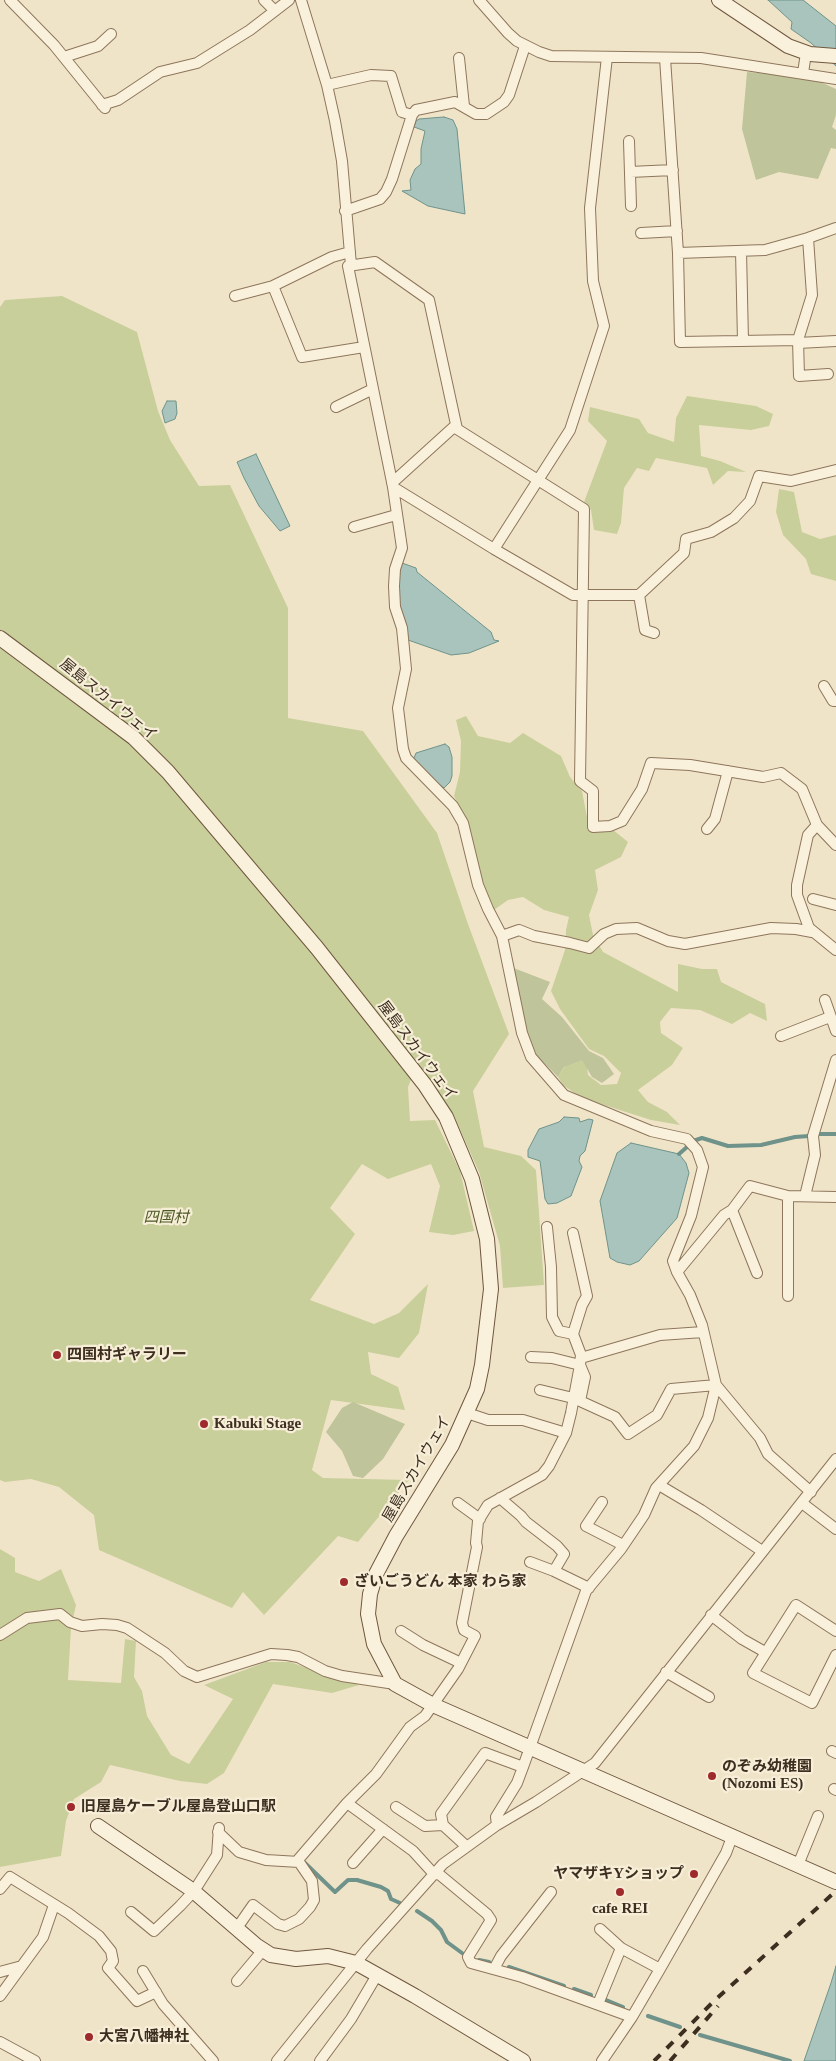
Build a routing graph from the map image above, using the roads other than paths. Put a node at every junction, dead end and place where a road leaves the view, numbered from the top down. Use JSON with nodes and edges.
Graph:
{"nodes":[{"id":1,"x":10,"y":0,"type":"edge"},
{"id":2,"x":264,"y":0,"type":"edge"},
{"id":3,"x":289,"y":0,"type":"edge"},
{"id":4,"x":301,"y":0,"type":"edge"},
{"id":5,"x":719,"y":0,"type":"edge"},
{"id":6,"x":480,"y":1,"type":"edge"},
{"id":7,"x":275,"y":11,"type":"junction"},
{"id":8,"x":111,"y":34,"type":"dead end"},
{"id":9,"x":525,"y":46,"type":"junction"},
{"id":10,"x":809,"y":53,"type":"junction"},
{"id":11,"x":836,"y":56,"type":"edge"},
{"id":12,"x":64,"y":57,"type":"junction"},
{"id":13,"x":607,"y":57,"type":"junction"},
{"id":14,"x":460,"y":58,"type":"dead end"},
{"id":15,"x":665,"y":58,"type":"junction"},
{"id":16,"x":803,"y":73,"type":"junction"},
{"id":17,"x":836,"y":79,"type":"edge"},
{"id":18,"x":327,"y":85,"type":"junction"},
{"id":19,"x":464,"y":106,"type":"junction"},
{"id":20,"x":412,"y":115,"type":"junction"},
{"id":21,"x":629,"y":140,"type":"dead end"},
{"id":22,"x":673,"y":170,"type":"junction"},
{"id":23,"x":630,"y":172,"type":"junction"},
{"id":24,"x":631,"y":206,"type":"dead end"},
{"id":25,"x":345,"y":212,"type":"junction"},
{"id":26,"x":836,"y":228,"type":"edge"},
{"id":27,"x":677,"y":232,"type":"junction"},
{"id":28,"x":641,"y":233,"type":"dead end"},
{"id":29,"x":808,"y":238,"type":"junction"},
{"id":30,"x":741,"y":251,"type":"junction"},
{"id":31,"x":350,"y":252,"type":"junction"},
{"id":32,"x":678,"y":253,"type":"junction"},
{"id":33,"x":351,"y":265,"type":"junction"},
{"id":34,"x":273,"y":286,"type":"junction"},
{"id":35,"x":235,"y":296,"type":"dead end"},
{"id":36,"x":743,"y":341,"type":"junction"},
{"id":37,"x":798,"y":341,"type":"junction"},
{"id":38,"x":836,"y":341,"type":"edge"},
{"id":39,"x":364,"y":347,"type":"junction"},
{"id":40,"x":828,"y":374,"type":"dead end"},
{"id":41,"x":373,"y":389,"type":"junction"},
{"id":42,"x":336,"y":407,"type":"dead end"},
{"id":43,"x":456,"y":425,"type":"junction"},
{"id":44,"x":836,"y":470,"type":"edge"},
{"id":45,"x":537,"y":480,"type":"junction"},
{"id":46,"x":392,"y":485,"type":"junction"},
{"id":47,"x":396,"y":515,"type":"junction"},
{"id":48,"x":354,"y":527,"type":"dead end"},
{"id":49,"x":494,"y":549,"type":"junction"},
{"id":50,"x":583,"y":594,"type":"junction"},
{"id":51,"x":639,"y":594,"type":"junction"},
{"id":52,"x":654,"y":633,"type":"dead end"},
{"id":53,"x":0,"y":638,"type":"edge"},
{"id":54,"x":824,"y":686,"type":"dead end"},
{"id":55,"x":836,"y":701,"type":"edge"},
{"id":56,"x":728,"y":771,"type":"junction"},
{"id":57,"x":817,"y":825,"type":"junction"},
{"id":58,"x":707,"y":829,"type":"dead end"},
{"id":59,"x":836,"y":845,"type":"edge"},
{"id":60,"x":813,"y":899,"type":"dead end"},
{"id":61,"x":836,"y":905,"type":"edge"},
{"id":62,"x":812,"y":932,"type":"junction"},
{"id":63,"x":502,"y":936,"type":"junction"},
{"id":64,"x":836,"y":950,"type":"edge"},
{"id":65,"x":825,"y":1000,"type":"dead end"},
{"id":66,"x":830,"y":1017,"type":"junction"},
{"id":67,"x":836,"y":1032,"type":"edge"},
{"id":68,"x":781,"y":1036,"type":"dead end"},
{"id":69,"x":836,"y":1060,"type":"edge"},
{"id":70,"x":788,"y":1196,"type":"junction"},
{"id":71,"x":805,"y":1196,"type":"junction"},
{"id":72,"x":836,"y":1197,"type":"edge"},
{"id":73,"x":732,"y":1210,"type":"junction"},
{"id":74,"x":547,"y":1227,"type":"dead end"},
{"id":75,"x":573,"y":1234,"type":"dead end"},
{"id":76,"x":677,"y":1272,"type":"junction"},
{"id":77,"x":757,"y":1273,"type":"dead end"},
{"id":78,"x":788,"y":1296,"type":"dead end"},
{"id":79,"x":703,"y":1332,"type":"junction"},
{"id":80,"x":573,"y":1334,"type":"junction"},
{"id":81,"x":531,"y":1357,"type":"dead end"},
{"id":82,"x":580,"y":1362,"type":"junction"},
{"id":83,"x":716,"y":1385,"type":"junction"},
{"id":84,"x":540,"y":1390,"type":"dead end"},
{"id":85,"x":573,"y":1398,"type":"junction"},
{"id":86,"x":467,"y":1413,"type":"junction"},
{"id":87,"x":566,"y":1433,"type":"junction"},
{"id":88,"x":836,"y":1459,"type":"edge"},
{"id":89,"x":659,"y":1485,"type":"junction"},
{"id":90,"x":811,"y":1492,"type":"junction"},
{"id":91,"x":500,"y":1498,"type":"junction"},
{"id":92,"x":602,"y":1502,"type":"dead end"},
{"id":93,"x":458,"y":1503,"type":"dead end"},
{"id":94,"x":802,"y":1503,"type":"junction"},
{"id":95,"x":480,"y":1519,"type":"junction"},
{"id":96,"x":836,"y":1529,"type":"edge"},
{"id":97,"x":623,"y":1545,"type":"junction"},
{"id":98,"x":762,"y":1551,"type":"junction"},
{"id":99,"x":530,"y":1562,"type":"dead end"},
{"id":100,"x":554,"y":1571,"type":"junction"},
{"id":101,"x":589,"y":1588,"type":"junction"},
{"id":102,"x":711,"y":1615,"type":"junction"},
{"id":103,"x":402,"y":1631,"type":"dead end"},
{"id":104,"x":836,"y":1631,"type":"edge"},
{"id":105,"x":0,"y":1635,"type":"edge"},
{"id":106,"x":765,"y":1652,"type":"junction"},
{"id":107,"x":836,"y":1655,"type":"edge"},
{"id":108,"x":461,"y":1663,"type":"junction"},
{"id":109,"x":666,"y":1672,"type":"junction"},
{"id":110,"x":395,"y":1684,"type":"junction"},
{"id":111,"x":708,"y":1697,"type":"dead end"},
{"id":112,"x":433,"y":1705,"type":"junction"},
{"id":113,"x":531,"y":1748,"type":"junction"},
{"id":114,"x":523,"y":1767,"type":"junction"},
{"id":115,"x":583,"y":1772,"type":"junction"},
{"id":116,"x":347,"y":1803,"type":"junction"},
{"id":117,"x":396,"y":1808,"type":"dead end"},
{"id":118,"x":818,"y":1816,"type":"dead end"},
{"id":119,"x":442,"y":1825,"type":"junction"},
{"id":120,"x":497,"y":1825,"type":"junction"},
{"id":121,"x":98,"y":1826,"type":"dead end"},
{"id":122,"x":383,"y":1829,"type":"junction"},
{"id":123,"x":732,"y":1837,"type":"junction"},
{"id":124,"x":466,"y":1846,"type":"junction"},
{"id":125,"x":297,"y":1861,"type":"junction"},
{"id":126,"x":353,"y":1863,"type":"dead end"},
{"id":127,"x":798,"y":1864,"type":"junction"},
{"id":128,"x":433,"y":1873,"type":"junction"},
{"id":129,"x":835,"y":1881,"type":"edge"},
{"id":130,"x":0,"y":1889,"type":"edge"},
{"id":131,"x":194,"y":1891,"type":"junction"},
{"id":132,"x":551,"y":1892,"type":"dead end"},
{"id":133,"x":54,"y":1904,"type":"junction"},
{"id":134,"x":131,"y":1912,"type":"dead end"},
{"id":135,"x":237,"y":1928,"type":"junction"},
{"id":136,"x":600,"y":1929,"type":"dead end"},
{"id":137,"x":621,"y":1948,"type":"junction"},
{"id":138,"x":263,"y":1950,"type":"junction"},
{"id":139,"x":356,"y":1963,"type":"junction"},
{"id":140,"x":23,"y":1966,"type":"junction"},
{"id":141,"x":494,"y":1969,"type":"junction"},
{"id":142,"x":660,"y":1969,"type":"junction"},
{"id":143,"x":143,"y":1971,"type":"dead end"},
{"id":144,"x":0,"y":1972,"type":"edge"},
{"id":145,"x":377,"y":1975,"type":"junction"},
{"id":146,"x":237,"y":1981,"type":"dead end"},
{"id":147,"x":156,"y":1992,"type":"junction"},
{"id":148,"x":0,"y":1996,"type":"edge"},
{"id":149,"x":598,"y":2004,"type":"junction"},
{"id":150,"x":632,"y":2017,"type":"junction"},
{"id":151,"x":0,"y":2042,"type":"edge"},
{"id":152,"x":35,"y":2061,"type":"edge"},
{"id":153,"x":214,"y":2061,"type":"edge"},
{"id":154,"x":277,"y":2061,"type":"edge"},
{"id":155,"x":320,"y":2061,"type":"edge"},
{"id":156,"x":523,"y":2061,"type":"edge"},
{"id":157,"x":602,"y":2061,"type":"edge"}],
"edges":[{"from":1,"to":12,"type":"street"},
{"from":2,"to":7,"type":"street"},
{"from":3,"to":7,"type":"street"},
{"from":4,"to":18,"type":"street"},
{"from":5,"to":10,"type":"street"},
{"from":6,"to":9,"type":"street"},
{"from":7,"to":12,"type":"street"},
{"from":8,"to":12,"type":"street"},
{"from":9,"to":13,"type":"street"},
{"from":9,"to":19,"type":"street"},
{"from":10,"to":11,"type":"street"},
{"from":10,"to":16,"type":"street"},
{"from":13,"to":15,"type":"street"},
{"from":13,"to":45,"type":"street"},
{"from":14,"to":19,"type":"street"},
{"from":15,"to":16,"type":"street"},
{"from":15,"to":22,"type":"street"},
{"from":16,"to":17,"type":"street"},
{"from":18,"to":20,"type":"street"},
{"from":18,"to":25,"type":"street"},
{"from":19,"to":20,"type":"street"},
{"from":20,"to":25,"type":"street"},
{"from":21,"to":23,"type":"street"},
{"from":22,"to":23,"type":"street"},
{"from":22,"to":27,"type":"street"},
{"from":23,"to":24,"type":"street"},
{"from":25,"to":31,"type":"street"},
{"from":26,"to":29,"type":"street"},
{"from":27,"to":28,"type":"street"},
{"from":27,"to":32,"type":"street"},
{"from":29,"to":30,"type":"street"},
{"from":29,"to":37,"type":"street"},
{"from":30,"to":32,"type":"street"},
{"from":30,"to":36,"type":"street"},
{"from":31,"to":33,"type":"street"},
{"from":31,"to":34,"type":"street"},
{"from":32,"to":36,"type":"street"},
{"from":33,"to":39,"type":"street"},
{"from":33,"to":43,"type":"street"},
{"from":34,"to":35,"type":"street"},
{"from":34,"to":39,"type":"street"},
{"from":36,"to":37,"type":"street"},
{"from":37,"to":38,"type":"street"},
{"from":37,"to":40,"type":"street"},
{"from":39,"to":41,"type":"street"},
{"from":41,"to":42,"type":"street"},
{"from":41,"to":46,"type":"street"},
{"from":43,"to":45,"type":"street"},
{"from":43,"to":46,"type":"street"},
{"from":44,"to":51,"type":"street"},
{"from":45,"to":49,"type":"street"},
{"from":45,"to":50,"type":"street"},
{"from":46,"to":47,"type":"street"},
{"from":46,"to":49,"type":"street"},
{"from":47,"to":48,"type":"street"},
{"from":47,"to":63,"type":"street"},
{"from":49,"to":50,"type":"street"},
{"from":50,"to":51,"type":"street"},
{"from":50,"to":56,"type":"street"},
{"from":51,"to":52,"type":"street"},
{"from":53,"to":86,"type":"street","name":"屋島スカイウェイ"},
{"from":54,"to":55,"type":"street"},
{"from":56,"to":57,"type":"street"},
{"from":56,"to":58,"type":"street"},
{"from":57,"to":59,"type":"street"},
{"from":57,"to":62,"type":"street"},
{"from":60,"to":61,"type":"street"},
{"from":62,"to":63,"type":"street"},
{"from":62,"to":64,"type":"street"},
{"from":63,"to":76,"type":"street"},
{"from":65,"to":66,"type":"street"},
{"from":66,"to":67,"type":"street"},
{"from":66,"to":68,"type":"street"},
{"from":69,"to":71,"type":"street"},
{"from":70,"to":71,"type":"street"},
{"from":70,"to":73,"type":"street"},
{"from":70,"to":78,"type":"street"},
{"from":71,"to":72,"type":"street"},
{"from":73,"to":76,"type":"street"},
{"from":73,"to":77,"type":"street"},
{"from":74,"to":80,"type":"street"},
{"from":75,"to":80,"type":"street"},
{"from":76,"to":79,"type":"street"},
{"from":79,"to":82,"type":"street"},
{"from":79,"to":83,"type":"street"},
{"from":80,"to":82,"type":"street"},
{"from":81,"to":82,"type":"street"},
{"from":82,"to":83,"type":"street"},
{"from":82,"to":85,"type":"street"},
{"from":83,"to":89,"type":"street"},
{"from":83,"to":90,"type":"street"},
{"from":84,"to":85,"type":"street"},
{"from":85,"to":87,"type":"street"},
{"from":86,"to":87,"type":"street"},
{"from":86,"to":110,"type":"street","name":"屋島スカイウェイ"},
{"from":87,"to":91,"type":"street"},
{"from":88,"to":90,"type":"street"},
{"from":89,"to":97,"type":"street"},
{"from":89,"to":98,"type":"street"},
{"from":90,"to":94,"type":"street"},
{"from":91,"to":95,"type":"street"},
{"from":91,"to":100,"type":"street"},
{"from":92,"to":97,"type":"street"},
{"from":93,"to":95,"type":"street"},
{"from":94,"to":96,"type":"street"},
{"from":94,"to":98,"type":"street"},
{"from":95,"to":108,"type":"street"},
{"from":97,"to":101,"type":"street"},
{"from":98,"to":102,"type":"street"},
{"from":99,"to":100,"type":"street"},
{"from":100,"to":101,"type":"street"},
{"from":101,"to":113,"type":"street"},
{"from":102,"to":106,"type":"street"},
{"from":102,"to":109,"type":"street"},
{"from":103,"to":108,"type":"street"},
{"from":104,"to":106,"type":"street"},
{"from":105,"to":110,"type":"street"},
{"from":106,"to":107,"type":"street"},
{"from":108,"to":112,"type":"street"},
{"from":109,"to":111,"type":"street"},
{"from":109,"to":115,"type":"street"},
{"from":110,"to":112,"type":"street"},
{"from":112,"to":113,"type":"street"},
{"from":112,"to":116,"type":"street"},
{"from":113,"to":114,"type":"street"},
{"from":113,"to":115,"type":"street"},
{"from":114,"to":119,"type":"street"},
{"from":114,"to":120,"type":"street"},
{"from":115,"to":120,"type":"street"},
{"from":115,"to":123,"type":"street"},
{"from":116,"to":122,"type":"street"},
{"from":116,"to":125,"type":"street"},
{"from":117,"to":119,"type":"street"},
{"from":118,"to":127,"type":"street"},
{"from":119,"to":124,"type":"street"},
{"from":120,"to":124,"type":"street"},
{"from":121,"to":131,"type":"street"},
{"from":122,"to":126,"type":"street"},
{"from":122,"to":128,"type":"street"},
{"from":123,"to":127,"type":"street"},
{"from":123,"to":142,"type":"street"},
{"from":124,"to":128,"type":"street"},
{"from":125,"to":131,"type":"street"},
{"from":125,"to":135,"type":"street"},
{"from":127,"to":129,"type":"street"},
{"from":128,"to":139,"type":"street"},
{"from":128,"to":141,"type":"street"},
{"from":130,"to":133,"type":"street"},
{"from":131,"to":134,"type":"street"},
{"from":131,"to":135,"type":"street"},
{"from":132,"to":141,"type":"street"},
{"from":133,"to":140,"type":"street"},
{"from":133,"to":147,"type":"street"},
{"from":135,"to":138,"type":"street"},
{"from":136,"to":137,"type":"street"},
{"from":137,"to":142,"type":"street"},
{"from":137,"to":149,"type":"street"},
{"from":138,"to":139,"type":"street"},
{"from":138,"to":146,"type":"street"},
{"from":139,"to":145,"type":"street"},
{"from":139,"to":154,"type":"street"},
{"from":140,"to":144,"type":"street"},
{"from":140,"to":148,"type":"street"},
{"from":141,"to":149,"type":"street"},
{"from":142,"to":150,"type":"street"},
{"from":143,"to":147,"type":"street"},
{"from":145,"to":155,"type":"street"},
{"from":145,"to":156,"type":"street"},
{"from":147,"to":153,"type":"street"},
{"from":149,"to":150,"type":"street"},
{"from":150,"to":157,"type":"street"},
{"from":151,"to":152,"type":"street"}]}
